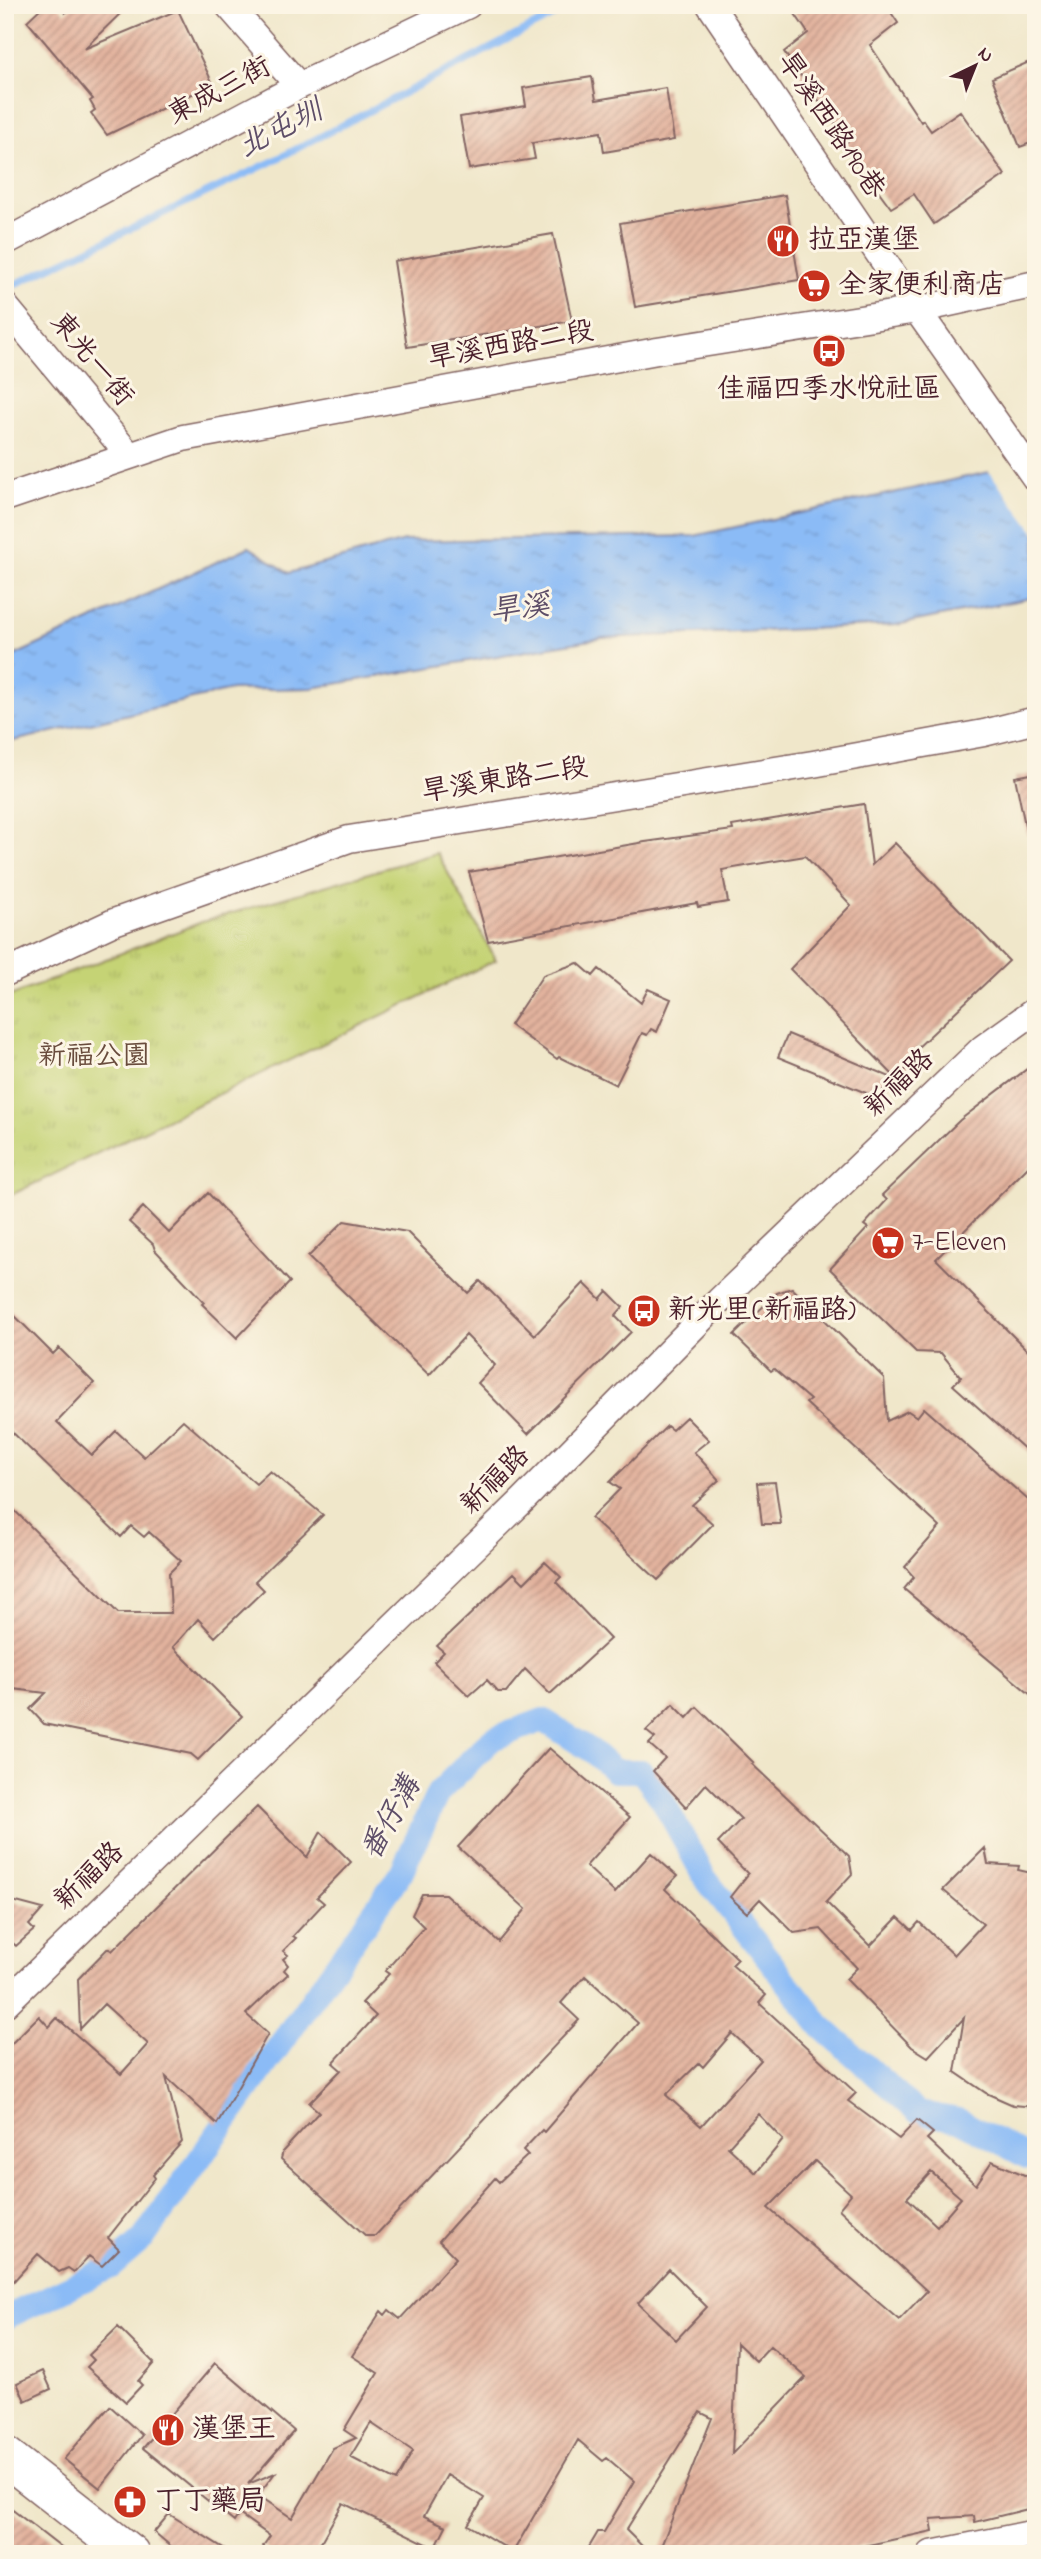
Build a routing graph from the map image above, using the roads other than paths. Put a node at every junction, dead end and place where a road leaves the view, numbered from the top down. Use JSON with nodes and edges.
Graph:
{"nodes":[{"id":1,"x":228,"y":5,"type":"edge"},
{"id":2,"x":468,"y":5,"type":"edge"},
{"id":3,"x":710,"y":5,"type":"edge"},
{"id":4,"x":299,"y":86,"type":"junction"},
{"id":5,"x":5,"y":242,"type":"edge"},
{"id":6,"x":1036,"y":284,"type":"edge"},
{"id":7,"x":5,"y":306,"type":"edge"},
{"id":8,"x":916,"y":310,"type":"junction"},
{"id":9,"x":129,"y":455,"type":"junction"},
{"id":10,"x":1036,"y":479,"type":"edge"},
{"id":11,"x":5,"y":498,"type":"edge"},
{"id":12,"x":1036,"y":720,"type":"edge"},
{"id":13,"x":5,"y":973,"type":"edge"},
{"id":14,"x":1036,"y":1010,"type":"edge"},
{"id":15,"x":5,"y":2004,"type":"edge"},
{"id":16,"x":5,"y":2456,"type":"edge"},
{"id":17,"x":1036,"y":2533,"type":"edge"},
{"id":18,"x":131,"y":2554,"type":"edge"},
{"id":19,"x":931,"y":2554,"type":"edge"}],
"edges":[{"from":1,"to":4,"type":"street"},
{"from":2,"to":4,"type":"street","name":"東成三街"},
{"from":3,"to":8,"type":"street","name":"旱溪西路190巷"},
{"from":4,"to":5,"type":"street","name":"東成三街"},
{"from":6,"to":8,"type":"street","name":"旱溪西路二段"},
{"from":7,"to":9,"type":"street","name":"東光一街"},
{"from":8,"to":9,"type":"street","name":"旱溪西路二段"},
{"from":8,"to":10,"type":"street","name":"旱溪西路190巷"},
{"from":9,"to":11,"type":"street","name":"旱溪西路二段"},
{"from":12,"to":13,"type":"street","name":"旱溪東路二段"},
{"from":14,"to":15,"type":"street","name":"新福路"},
{"from":16,"to":18,"type":"street"},
{"from":17,"to":19,"type":"street"}]}
